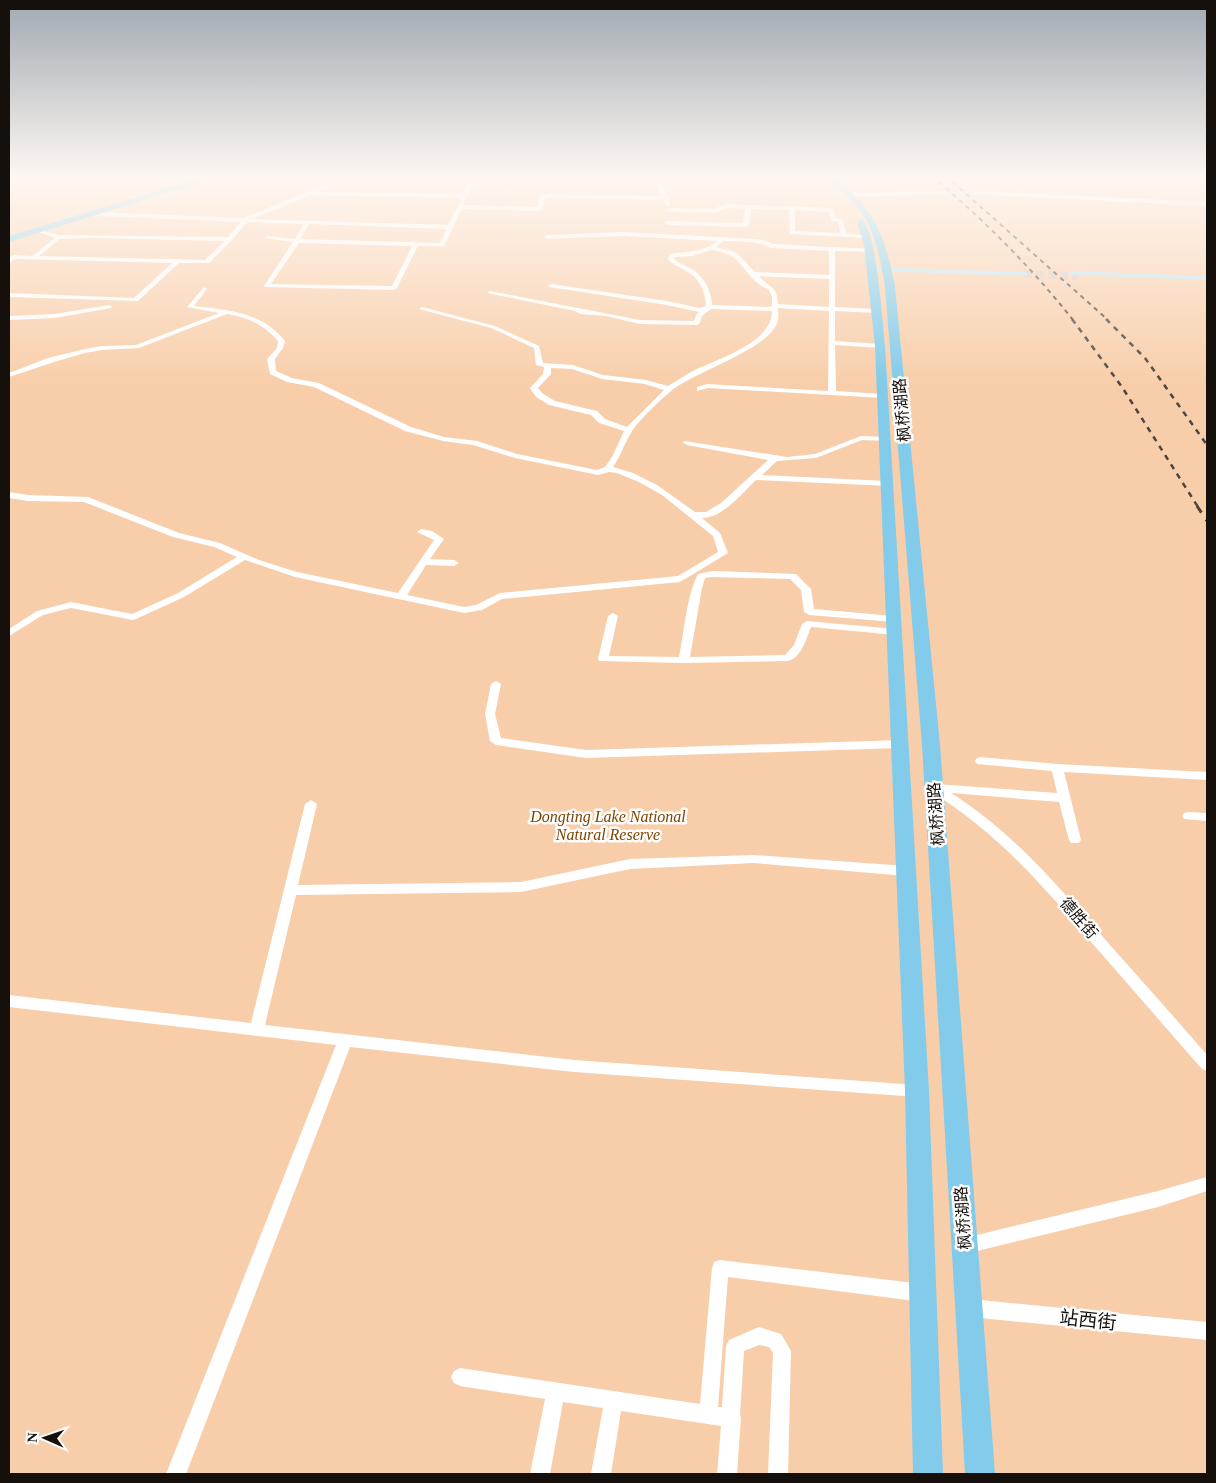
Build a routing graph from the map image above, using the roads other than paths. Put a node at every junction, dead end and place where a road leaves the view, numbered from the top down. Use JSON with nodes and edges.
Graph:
{"nodes":[{"id":1,"x":50,"y":245,"type":"edge"},
{"id":2,"x":224,"y":245,"type":"edge"},
{"id":3,"x":294,"y":245,"type":"edge"},
{"id":4,"x":415,"y":245,"type":"edge"},
{"id":5,"x":714,"y":245,"type":"edge"},
{"id":6,"x":770,"y":245,"type":"edge"},
{"id":7,"x":855,"y":245,"type":"edge"},
{"id":8,"x":869,"y":245,"type":"edge"},
{"id":9,"x":881,"y":245,"type":"edge"},
{"id":10,"x":711,"y":248,"type":"junction"},
{"id":11,"x":832,"y":249,"type":"junction"},
{"id":12,"x":33,"y":258,"type":"junction"},
{"id":13,"x":9,"y":261,"type":"edge"},
{"id":14,"x":177,"y":262,"type":"junction"},
{"id":15,"x":882,"y":268,"type":"junction"},
{"id":16,"x":1021,"y":272,"type":"tunnel mouth"},
{"id":17,"x":754,"y":274,"type":"junction"},
{"id":18,"x":1075,"y":275,"type":"tunnel mouth"},
{"id":19,"x":832,"y":277,"type":"junction"},
{"id":20,"x":1207,"y":280,"type":"edge"},
{"id":21,"x":551,"y":286,"type":"dead end"},
{"id":22,"x":204,"y":289,"type":"dead end"},
{"id":23,"x":490,"y":293,"type":"dead end"},
{"id":24,"x":9,"y":295,"type":"edge"},
{"id":25,"x":775,"y":306,"type":"junction"},
{"id":26,"x":109,"y":307,"type":"dead end"},
{"id":27,"x":709,"y":307,"type":"junction"},
{"id":28,"x":422,"y":309,"type":"dead end"},
{"id":29,"x":832,"y":309,"type":"junction"},
{"id":30,"x":877,"y":311,"type":"junction"},
{"id":31,"x":226,"y":312,"type":"junction"},
{"id":32,"x":9,"y":318,"type":"edge"},
{"id":33,"x":832,"y":343,"type":"junction"},
{"id":34,"x":880,"y":346,"type":"junction"},
{"id":35,"x":548,"y":367,"type":"junction"},
{"id":36,"x":9,"y":376,"type":"edge"},
{"id":37,"x":670,"y":389,"type":"junction"},
{"id":38,"x":700,"y":389,"type":"dead end"},
{"id":39,"x":832,"y":393,"type":"junction"},
{"id":40,"x":883,"y":396,"type":"junction"},
{"id":41,"x":628,"y":430,"type":"junction"},
{"id":42,"x":885,"y":439,"type":"junction"},
{"id":43,"x":687,"y":442,"type":"dead end"},
{"id":44,"x":775,"y":458,"type":"junction"},
{"id":45,"x":608,"y":469,"type":"junction"},
{"id":46,"x":755,"y":477,"type":"junction"},
{"id":47,"x":887,"y":484,"type":"junction"},
{"id":48,"x":9,"y":495,"type":"edge"},
{"id":49,"x":693,"y":515,"type":"junction"},
{"id":50,"x":420,"y":532,"type":"dead end"},
{"id":51,"x":244,"y":557,"type":"junction"},
{"id":52,"x":424,"y":562,"type":"junction"},
{"id":53,"x":454,"y":563,"type":"dead end"},
{"id":54,"x":401,"y":596,"type":"junction"},
{"id":55,"x":809,"y":612,"type":"junction"},
{"id":56,"x":613,"y":616,"type":"dead end"},
{"id":57,"x":806,"y":626,"type":"junction"},
{"id":58,"x":894,"y":626,"type":"junction"},
{"id":59,"x":9,"y":633,"type":"edge"},
{"id":60,"x":684,"y":660,"type":"junction"},
{"id":61,"x":496,"y":684,"type":"dead end"},
{"id":62,"x":900,"y":744,"type":"junction"},
{"id":63,"x":981,"y":761,"type":"dead end"},
{"id":64,"x":1057,"y":768,"type":"junction"},
{"id":65,"x":1207,"y":776,"type":"edge"},
{"id":66,"x":934,"y":788,"type":"junction"},
{"id":67,"x":1064,"y":798,"type":"junction"},
{"id":68,"x":311,"y":804,"type":"dead end"},
{"id":69,"x":1188,"y":816,"type":"dead end"},
{"id":70,"x":1207,"y":817,"type":"edge"},
{"id":71,"x":1075,"y":840,"type":"dead end"},
{"id":72,"x":906,"y":871,"type":"junction"},
{"id":73,"x":290,"y":890,"type":"junction"},
{"id":74,"x":9,"y":1001,"type":"edge"},
{"id":75,"x":257,"y":1030,"type":"junction"},
{"id":76,"x":344,"y":1040,"type":"junction"},
{"id":77,"x":1207,"y":1065,"type":"edge"},
{"id":78,"x":917,"y":1091,"type":"junction"},
{"id":79,"x":1207,"y":1184,"type":"edge"},
{"id":80,"x":965,"y":1246,"type":"junction"},
{"id":81,"x":923,"y":1293,"type":"junction"},
{"id":82,"x":970,"y":1308,"type":"junction"},
{"id":83,"x":1207,"y":1331,"type":"edge"},
{"id":84,"x":460,"y":1377,"type":"dead end"},
{"id":85,"x":556,"y":1392,"type":"junction"},
{"id":86,"x":614,"y":1401,"type":"junction"},
{"id":87,"x":708,"y":1415,"type":"junction"},
{"id":88,"x":732,"y":1418,"type":"junction"},
{"id":89,"x":176,"y":1474,"type":"edge"},
{"id":90,"x":540,"y":1474,"type":"edge"},
{"id":91,"x":601,"y":1474,"type":"edge"},
{"id":92,"x":728,"y":1474,"type":"edge"},
{"id":93,"x":778,"y":1474,"type":"edge"},
{"id":94,"x":928,"y":1474,"type":"edge"},
{"id":95,"x":980,"y":1474,"type":"edge"}],
"edges":[{"from":1,"to":12,"type":"street"},
{"from":2,"to":14,"type":"street"},
{"from":3,"to":4,"type":"street"},
{"from":5,"to":10,"type":"street"},
{"from":6,"to":11,"type":"street"},
{"from":7,"to":11,"type":"street"},
{"from":8,"to":15,"type":"main road","name":"枫桥湖路"},
{"from":9,"to":15,"type":"main road","name":"枫桥湖路"},
{"from":10,"to":17,"type":"street"},
{"from":10,"to":27,"type":"street"},
{"from":11,"to":19,"type":"street"},
{"from":12,"to":13,"type":"street"},
{"from":12,"to":14,"type":"street"},
{"from":14,"to":24,"type":"street"},
{"from":15,"to":16,"type":"main road"},
{"from":15,"to":30,"type":"main road","name":"枫桥湖路"},
{"from":15,"to":66,"type":"main road","name":"枫桥湖路"},
{"from":17,"to":19,"type":"street"},
{"from":17,"to":25,"type":"street"},
{"from":18,"to":20,"type":"main road"},
{"from":19,"to":29,"type":"street"},
{"from":21,"to":27,"type":"street"},
{"from":22,"to":31,"type":"street"},
{"from":23,"to":27,"type":"street"},
{"from":25,"to":27,"type":"street"},
{"from":25,"to":29,"type":"street"},
{"from":25,"to":37,"type":"street"},
{"from":26,"to":32,"type":"street"},
{"from":28,"to":35,"type":"street"},
{"from":29,"to":30,"type":"street"},
{"from":29,"to":33,"type":"street"},
{"from":30,"to":34,"type":"main road","name":"枫桥湖路"},
{"from":31,"to":36,"type":"street"},
{"from":31,"to":45,"type":"street"},
{"from":33,"to":34,"type":"street"},
{"from":33,"to":39,"type":"street"},
{"from":34,"to":40,"type":"main road","name":"枫桥湖路"},
{"from":35,"to":37,"type":"street"},
{"from":35,"to":41,"type":"street"},
{"from":37,"to":41,"type":"street"},
{"from":38,"to":39,"type":"street"},
{"from":39,"to":40,"type":"street"},
{"from":40,"to":42,"type":"main road","name":"枫桥湖路"},
{"from":41,"to":45,"type":"street"},
{"from":42,"to":44,"type":"street"},
{"from":42,"to":47,"type":"main road","name":"枫桥湖路"},
{"from":43,"to":44,"type":"street"},
{"from":44,"to":46,"type":"street"},
{"from":45,"to":49,"type":"street"},
{"from":46,"to":47,"type":"street"},
{"from":46,"to":49,"type":"street"},
{"from":47,"to":58,"type":"main road","name":"枫桥湖路"},
{"from":48,"to":51,"type":"street"},
{"from":49,"to":54,"type":"street"},
{"from":50,"to":52,"type":"street"},
{"from":51,"to":54,"type":"street"},
{"from":51,"to":59,"type":"street"},
{"from":52,"to":53,"type":"street"},
{"from":52,"to":54,"type":"street"},
{"from":55,"to":57,"type":"street"},
{"from":55,"to":58,"type":"street"},
{"from":55,"to":60,"type":"street"},
{"from":56,"to":60,"type":"street"},
{"from":57,"to":58,"type":"street"},
{"from":57,"to":60,"type":"street"},
{"from":58,"to":62,"type":"main road","name":"枫桥湖路"},
{"from":61,"to":62,"type":"street"},
{"from":62,"to":72,"type":"main road","name":"枫桥湖路"},
{"from":63,"to":64,"type":"street"},
{"from":64,"to":65,"type":"street"},
{"from":64,"to":67,"type":"street"},
{"from":66,"to":67,"type":"street"},
{"from":66,"to":77,"type":"street","name":"德胜街"},
{"from":66,"to":80,"type":"main road","name":"枫桥湖路"},
{"from":67,"to":71,"type":"street"},
{"from":68,"to":73,"type":"street"},
{"from":69,"to":70,"type":"street"},
{"from":72,"to":73,"type":"street"},
{"from":72,"to":78,"type":"main road","name":"枫桥湖路"},
{"from":73,"to":75,"type":"street"},
{"from":74,"to":75,"type":"street"},
{"from":75,"to":76,"type":"street"},
{"from":76,"to":78,"type":"street"},
{"from":76,"to":89,"type":"street"},
{"from":78,"to":81,"type":"main road","name":"枫桥湖路"},
{"from":79,"to":80,"type":"street"},
{"from":80,"to":82,"type":"main road","name":"枫桥湖路"},
{"from":81,"to":87,"type":"street"},
{"from":81,"to":94,"type":"main road","name":"枫桥湖路"},
{"from":82,"to":83,"type":"street","name":"站西街"},
{"from":82,"to":95,"type":"main road","name":"枫桥湖路"},
{"from":84,"to":85,"type":"street"},
{"from":85,"to":86,"type":"street"},
{"from":85,"to":90,"type":"street"},
{"from":86,"to":87,"type":"street"},
{"from":86,"to":91,"type":"street"},
{"from":87,"to":88,"type":"street"},
{"from":88,"to":92,"type":"street"},
{"from":88,"to":93,"type":"street"}]}
